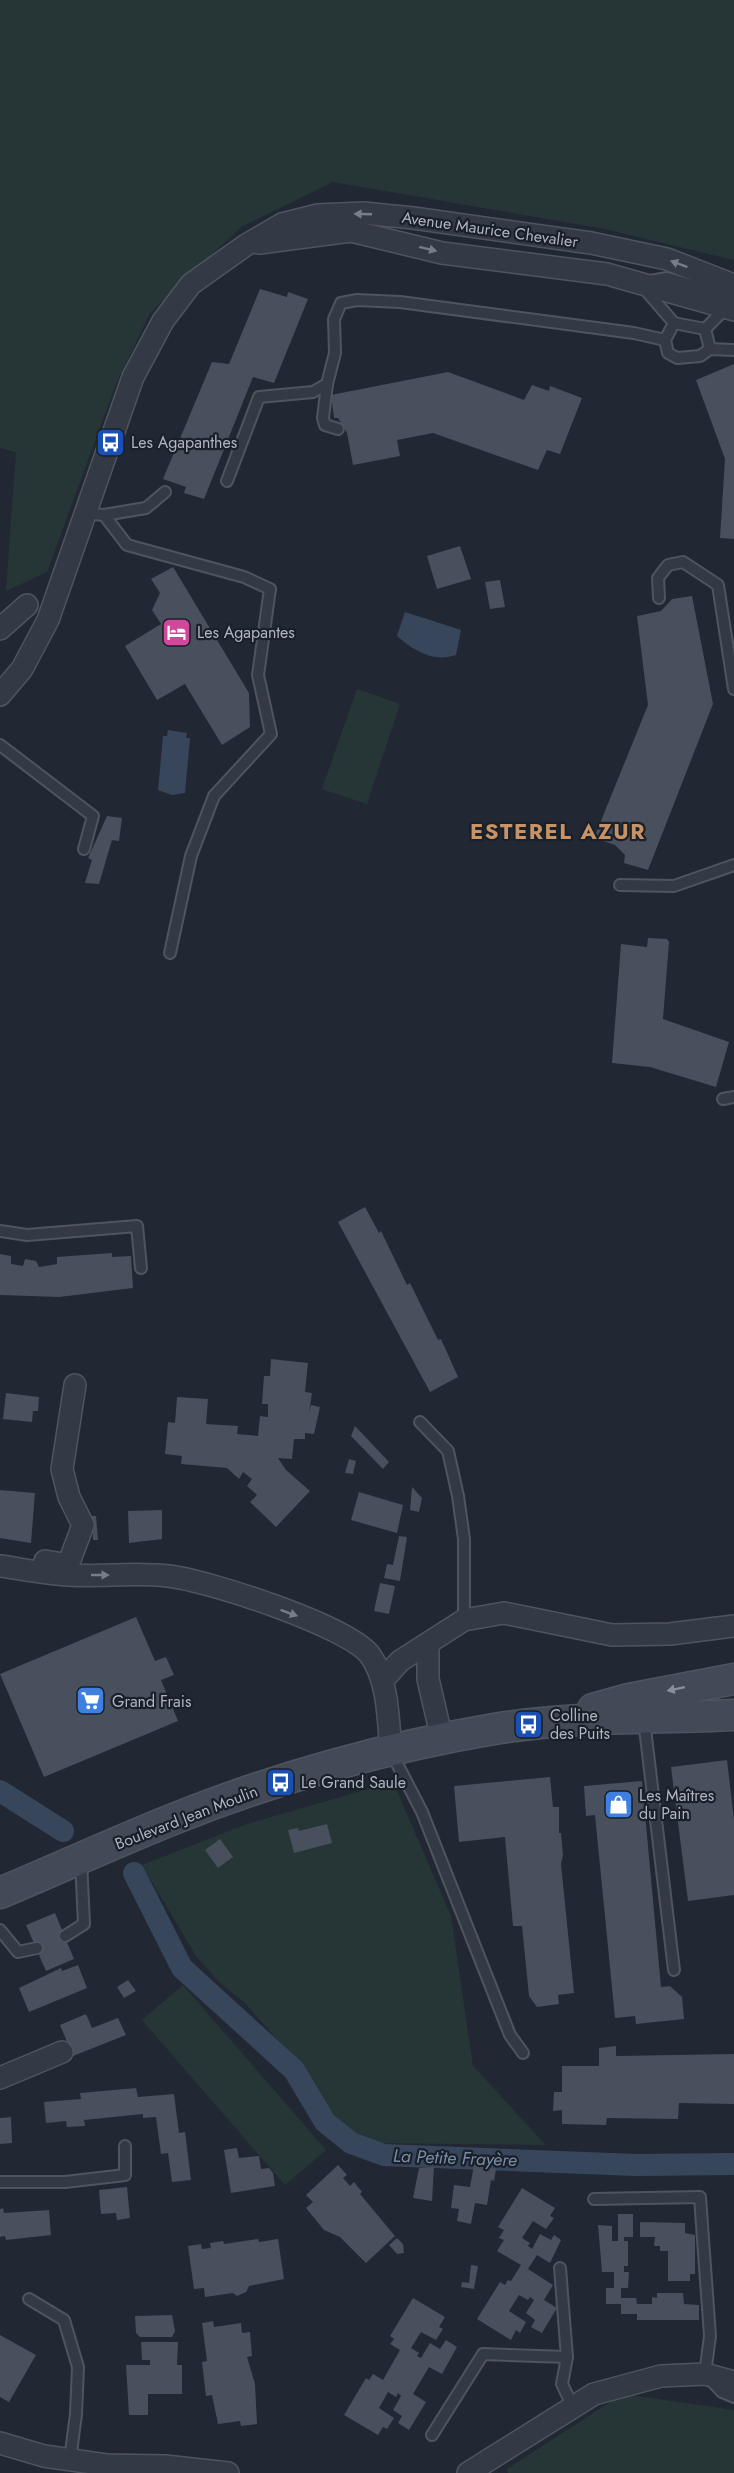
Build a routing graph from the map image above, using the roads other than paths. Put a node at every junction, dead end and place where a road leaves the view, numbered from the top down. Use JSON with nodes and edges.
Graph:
{"nodes":[{"id":1,"x":246,"y":244,"type":"junction"},
{"id":2,"x":638,"y":283,"type":"junction"},
{"id":3,"x":734,"y":285,"type":"edge"},
{"id":4,"x":732,"y":305,"type":"edge"},
{"id":5,"x":674,"y":323,"type":"junction"},
{"id":6,"x":705,"y":329,"type":"junction"},
{"id":7,"x":665,"y":340,"type":"junction"},
{"id":8,"x":710,"y":349,"type":"junction"},
{"id":9,"x":734,"y":350,"type":"edge"},
{"id":10,"x":327,"y":384,"type":"junction"},
{"id":11,"x":338,"y":429,"type":"dead end"},
{"id":12,"x":227,"y":481,"type":"dead end"},
{"id":13,"x":165,"y":492,"type":"dead end"},
{"id":14,"x":94,"y":514,"type":"junction"},
{"id":15,"x":659,"y":598,"type":"dead end"},
{"id":16,"x":27,"y":605,"type":"joint"},
{"id":17,"x":48,"y":620,"type":"junction"},
{"id":18,"x":0,"y":629,"type":"edge"},
{"id":19,"x":734,"y":689,"type":"edge"},
{"id":20,"x":0,"y":695,"type":"edge"},
{"id":21,"x":0,"y":745,"type":"edge"},
{"id":22,"x":84,"y":849,"type":"dead end"},
{"id":23,"x":734,"y":865,"type":"edge"},
{"id":24,"x":620,"y":885,"type":"dead end"},
{"id":25,"x":170,"y":953,"type":"dead end"},
{"id":26,"x":0,"y":1231,"type":"edge"},
{"id":27,"x":141,"y":1268,"type":"dead end"},
{"id":28,"x":75,"y":1385,"type":"dead end"},
{"id":29,"x":420,"y":1422,"type":"dead end"},
{"id":30,"x":0,"y":1555,"type":"edge"},
{"id":31,"x":0,"y":1566,"type":"edge"},
{"id":32,"x":464,"y":1620,"type":"junction"},
{"id":33,"x":734,"y":1626,"type":"edge"},
{"id":34,"x":428,"y":1645,"type":"junction"},
{"id":35,"x":734,"y":1679,"type":"edge"},
{"id":36,"x":383,"y":1680,"type":"junction"},
{"id":37,"x":734,"y":1715,"type":"edge"},
{"id":38,"x":644,"y":1719,"type":"junction"},
{"id":39,"x":551,"y":1721,"type":"junction"},
{"id":40,"x":442,"y":1739,"type":"junction"},
{"id":41,"x":391,"y":1752,"type":"junction"},
{"id":42,"x":81,"y":1859,"type":"junction"},
{"id":43,"x":0,"y":1893,"type":"edge"},
{"id":44,"x":0,"y":1930,"type":"edge"},
{"id":45,"x":65,"y":1936,"type":"dead end"},
{"id":46,"x":37,"y":1948,"type":"dead end"},
{"id":47,"x":674,"y":1970,"type":"dead end"},
{"id":48,"x":62,"y":2052,"type":"dead end"},
{"id":49,"x":523,"y":2053,"type":"dead end"},
{"id":50,"x":0,"y":2078,"type":"edge"},
{"id":51,"x":125,"y":2146,"type":"dead end"},
{"id":52,"x":0,"y":2182,"type":"edge"},
{"id":53,"x":594,"y":2199,"type":"dead end"},
{"id":54,"x":560,"y":2268,"type":"dead end"},
{"id":55,"x":29,"y":2299,"type":"dead end"},
{"id":56,"x":567,"y":2357,"type":"junction"},
{"id":57,"x":705,"y":2374,"type":"junction"},
{"id":58,"x":734,"y":2382,"type":"edge"},
{"id":59,"x":734,"y":2397,"type":"edge"},
{"id":60,"x":573,"y":2407,"type":"junction"},
{"id":61,"x":432,"y":2435,"type":"dead end"},
{"id":62,"x":0,"y":2443,"type":"edge"},
{"id":63,"x":68,"y":2466,"type":"edge"},
{"id":64,"x":228,"y":2473,"type":"edge"},
{"id":65,"x":468,"y":2473,"type":"edge"}],
"edges":[{"from":1,"to":2,"type":"street","name":"Avenue Maurice Chevalier","one_way":true},
{"from":3,"to":1,"type":"street","name":"Avenue Maurice Chevalier","one_way":true},
{"from":1,"to":14,"type":"street","name":"Avenue Maurice Chevalier"},
{"from":2,"to":4,"type":"street","name":"Avenue Maurice Chevalier"},
{"from":2,"to":5,"type":"lane"},
{"from":4,"to":6,"type":"lane"},
{"from":5,"to":6,"type":"lane"},
{"from":5,"to":7,"type":"lane"},
{"from":6,"to":8,"type":"lane"},
{"from":7,"to":8,"type":"lane"},
{"from":7,"to":10,"type":"lane"},
{"from":8,"to":9,"type":"lane"},
{"from":10,"to":11,"type":"lane"},
{"from":10,"to":12,"type":"lane"},
{"from":13,"to":14,"type":"lane"},
{"from":14,"to":17,"type":"street","name":"Avenue Maurice Chevalier"},
{"from":14,"to":25,"type":"lane"},
{"from":15,"to":19,"type":"lane"},
{"from":16,"to":17,"type":"lane"},
{"from":16,"to":18,"type":"street"},
{"from":17,"to":20,"type":"street","name":"Avenue Maurice Chevalier"},
{"from":21,"to":22,"type":"lane"},
{"from":23,"to":24,"type":"lane"},
{"from":26,"to":27,"type":"lane"},
{"from":28,"to":30,"type":"street"},
{"from":29,"to":32,"type":"lane"},
{"from":31,"to":36,"type":"street","one_way":true},
{"from":32,"to":33,"type":"street"},
{"from":32,"to":34,"type":"street"},
{"from":34,"to":36,"type":"street"},
{"from":34,"to":40,"type":"street"},
{"from":35,"to":39,"type":"main road","one_way":true},
{"from":36,"to":41,"type":"street"},
{"from":37,"to":38,"type":"main road","name":"Boulevard Jean Moulin"},
{"from":38,"to":39,"type":"main road","name":"Boulevard Jean Moulin"},
{"from":38,"to":47,"type":"lane"},
{"from":39,"to":40,"type":"main road","name":"Boulevard Jean Moulin"},
{"from":40,"to":41,"type":"main road","name":"Boulevard Jean Moulin"},
{"from":41,"to":42,"type":"main road","name":"Boulevard Jean Moulin"},
{"from":41,"to":49,"type":"lane"},
{"from":42,"to":43,"type":"main road","name":"Boulevard Jean Moulin"},
{"from":42,"to":45,"type":"lane"},
{"from":44,"to":46,"type":"lane"},
{"from":48,"to":50,"type":"street"},
{"from":51,"to":52,"type":"lane"},
{"from":53,"to":57,"type":"lane"},
{"from":54,"to":56,"type":"lane"},
{"from":55,"to":63,"type":"lane"},
{"from":56,"to":60,"type":"lane"},
{"from":56,"to":61,"type":"lane"},
{"from":57,"to":58,"type":"street"},
{"from":57,"to":59,"type":"lane"},
{"from":57,"to":60,"type":"street"},
{"from":60,"to":65,"type":"street"},
{"from":62,"to":63,"type":"street"},
{"from":63,"to":64,"type":"street"}]}
